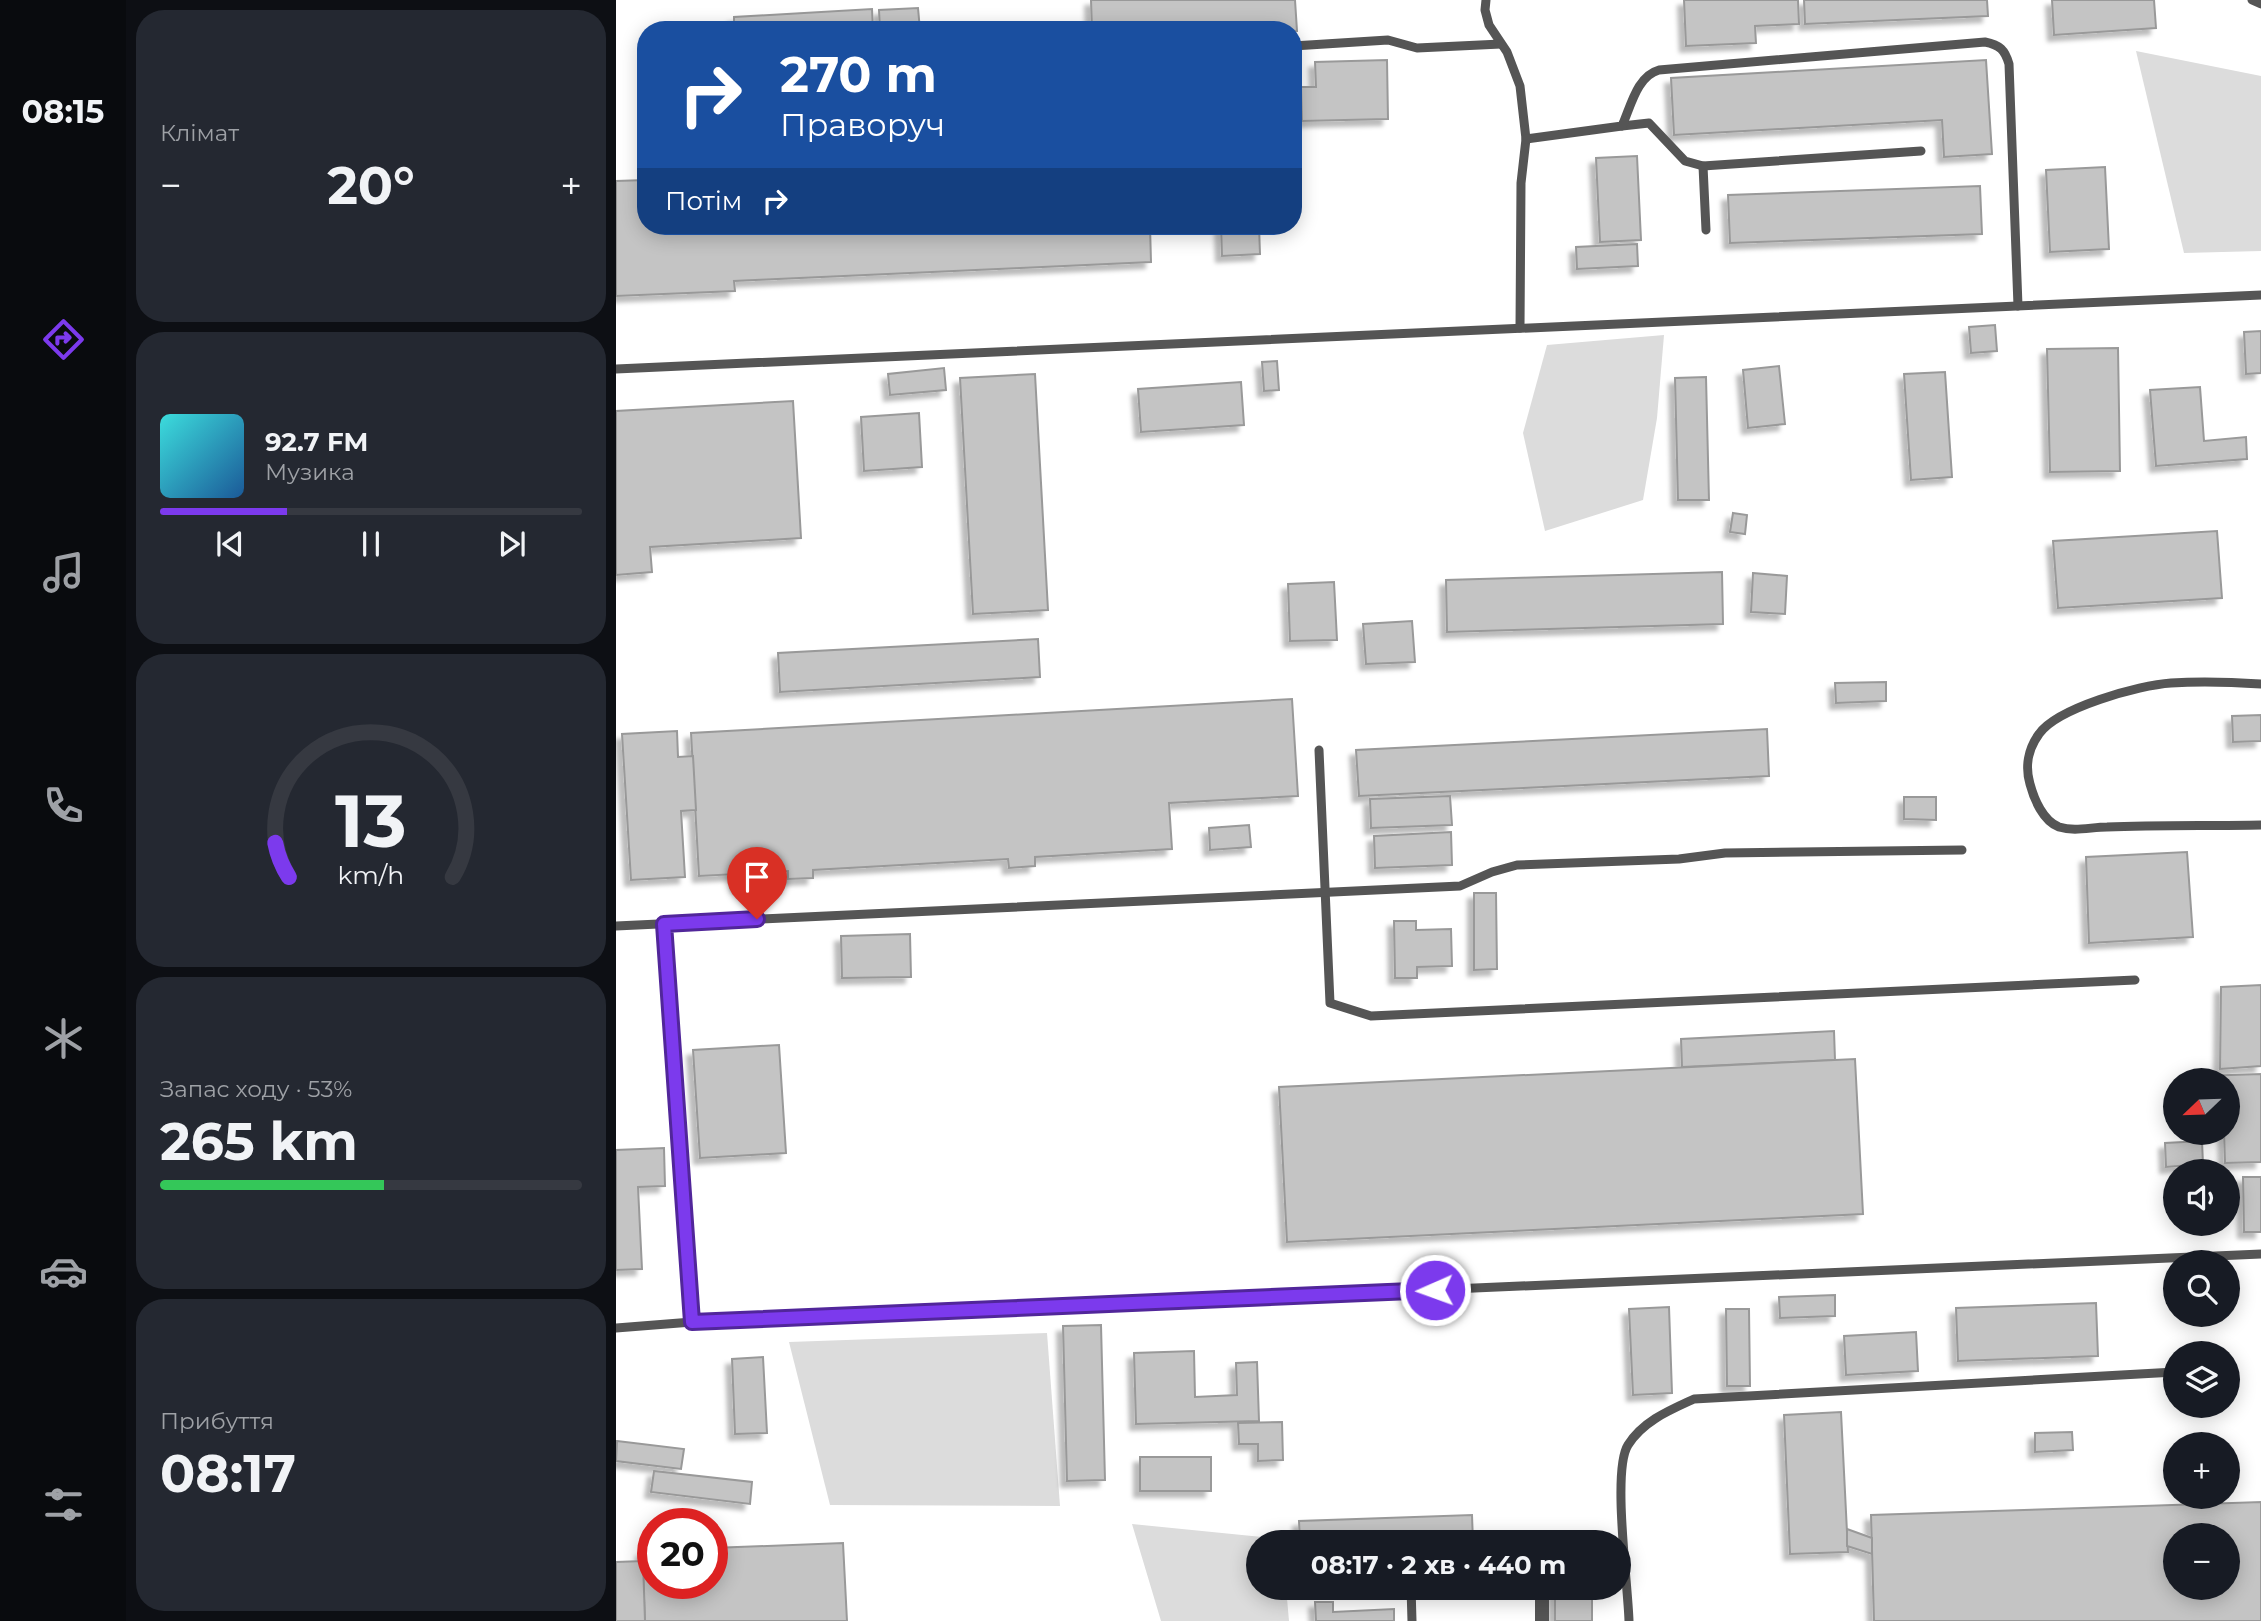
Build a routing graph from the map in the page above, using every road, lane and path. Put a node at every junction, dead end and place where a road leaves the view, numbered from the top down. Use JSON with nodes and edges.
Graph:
{"nodes":[{"id":1,"x":1486,"y":0,"type":"edge"},
{"id":2,"x":2252,"y":0,"type":"edge"},
{"id":3,"x":2261,"y":4,"type":"edge"},
{"id":4,"x":1502,"y":44,"type":"junction"},
{"id":5,"x":1302,"y":45,"type":"edge"},
{"id":6,"x":1622,"y":125,"type":"junction"},
{"id":7,"x":1526,"y":139,"type":"junction"},
{"id":8,"x":1921,"y":151,"type":"dead end"},
{"id":9,"x":1703,"y":166,"type":"junction"},
{"id":10,"x":1706,"y":230,"type":"dead end"},
{"id":11,"x":2261,"y":295,"type":"edge"},
{"id":12,"x":2018,"y":306,"type":"junction"},
{"id":13,"x":1520,"y":328,"type":"junction"},
{"id":14,"x":616,"y":369,"type":"edge"},
{"id":15,"x":2261,"y":684,"type":"edge"},
{"id":16,"x":1319,"y":750,"type":"dead end"},
{"id":17,"x":2261,"y":825,"type":"edge"},
{"id":18,"x":1962,"y":850,"type":"dead end"},
{"id":19,"x":1325,"y":893,"type":"junction"},
{"id":20,"x":664,"y":924,"type":"junction"},
{"id":21,"x":616,"y":926,"type":"edge"},
{"id":22,"x":2135,"y":980,"type":"dead end"},
{"id":23,"x":2261,"y":1254,"type":"edge"},
{"id":24,"x":692,"y":1322,"type":"junction"},
{"id":25,"x":616,"y":1328,"type":"edge"},
{"id":26,"x":2163,"y":1373,"type":"edge"},
{"id":27,"x":1411,"y":1600,"type":"edge"},
{"id":28,"x":1542,"y":1600,"type":"edge"},
{"id":29,"x":1412,"y":1621,"type":"edge"},
{"id":30,"x":1542,"y":1621,"type":"edge"},
{"id":31,"x":1629,"y":1621,"type":"edge"}],
"edges":[{"from":1,"to":4,"type":"lane"},
{"from":2,"to":3,"type":"lane"},
{"from":4,"to":5,"type":"lane"},
{"from":4,"to":7,"type":"lane"},
{"from":6,"to":7,"type":"lane"},
{"from":6,"to":9,"type":"lane"},
{"from":6,"to":12,"type":"lane"},
{"from":7,"to":13,"type":"lane"},
{"from":8,"to":9,"type":"lane"},
{"from":9,"to":10,"type":"lane"},
{"from":11,"to":12,"type":"lane"},
{"from":12,"to":13,"type":"lane"},
{"from":13,"to":14,"type":"lane"},
{"from":15,"to":17,"type":"lane"},
{"from":16,"to":19,"type":"lane"},
{"from":18,"to":19,"type":"lane"},
{"from":19,"to":20,"type":"lane"},
{"from":19,"to":22,"type":"lane"},
{"from":20,"to":21,"type":"lane"},
{"from":20,"to":24,"type":"lane"},
{"from":23,"to":24,"type":"lane"},
{"from":24,"to":25,"type":"lane"},
{"from":26,"to":31,"type":"lane"},
{"from":27,"to":29,"type":"lane"},
{"from":28,"to":30,"type":"street"}]}
